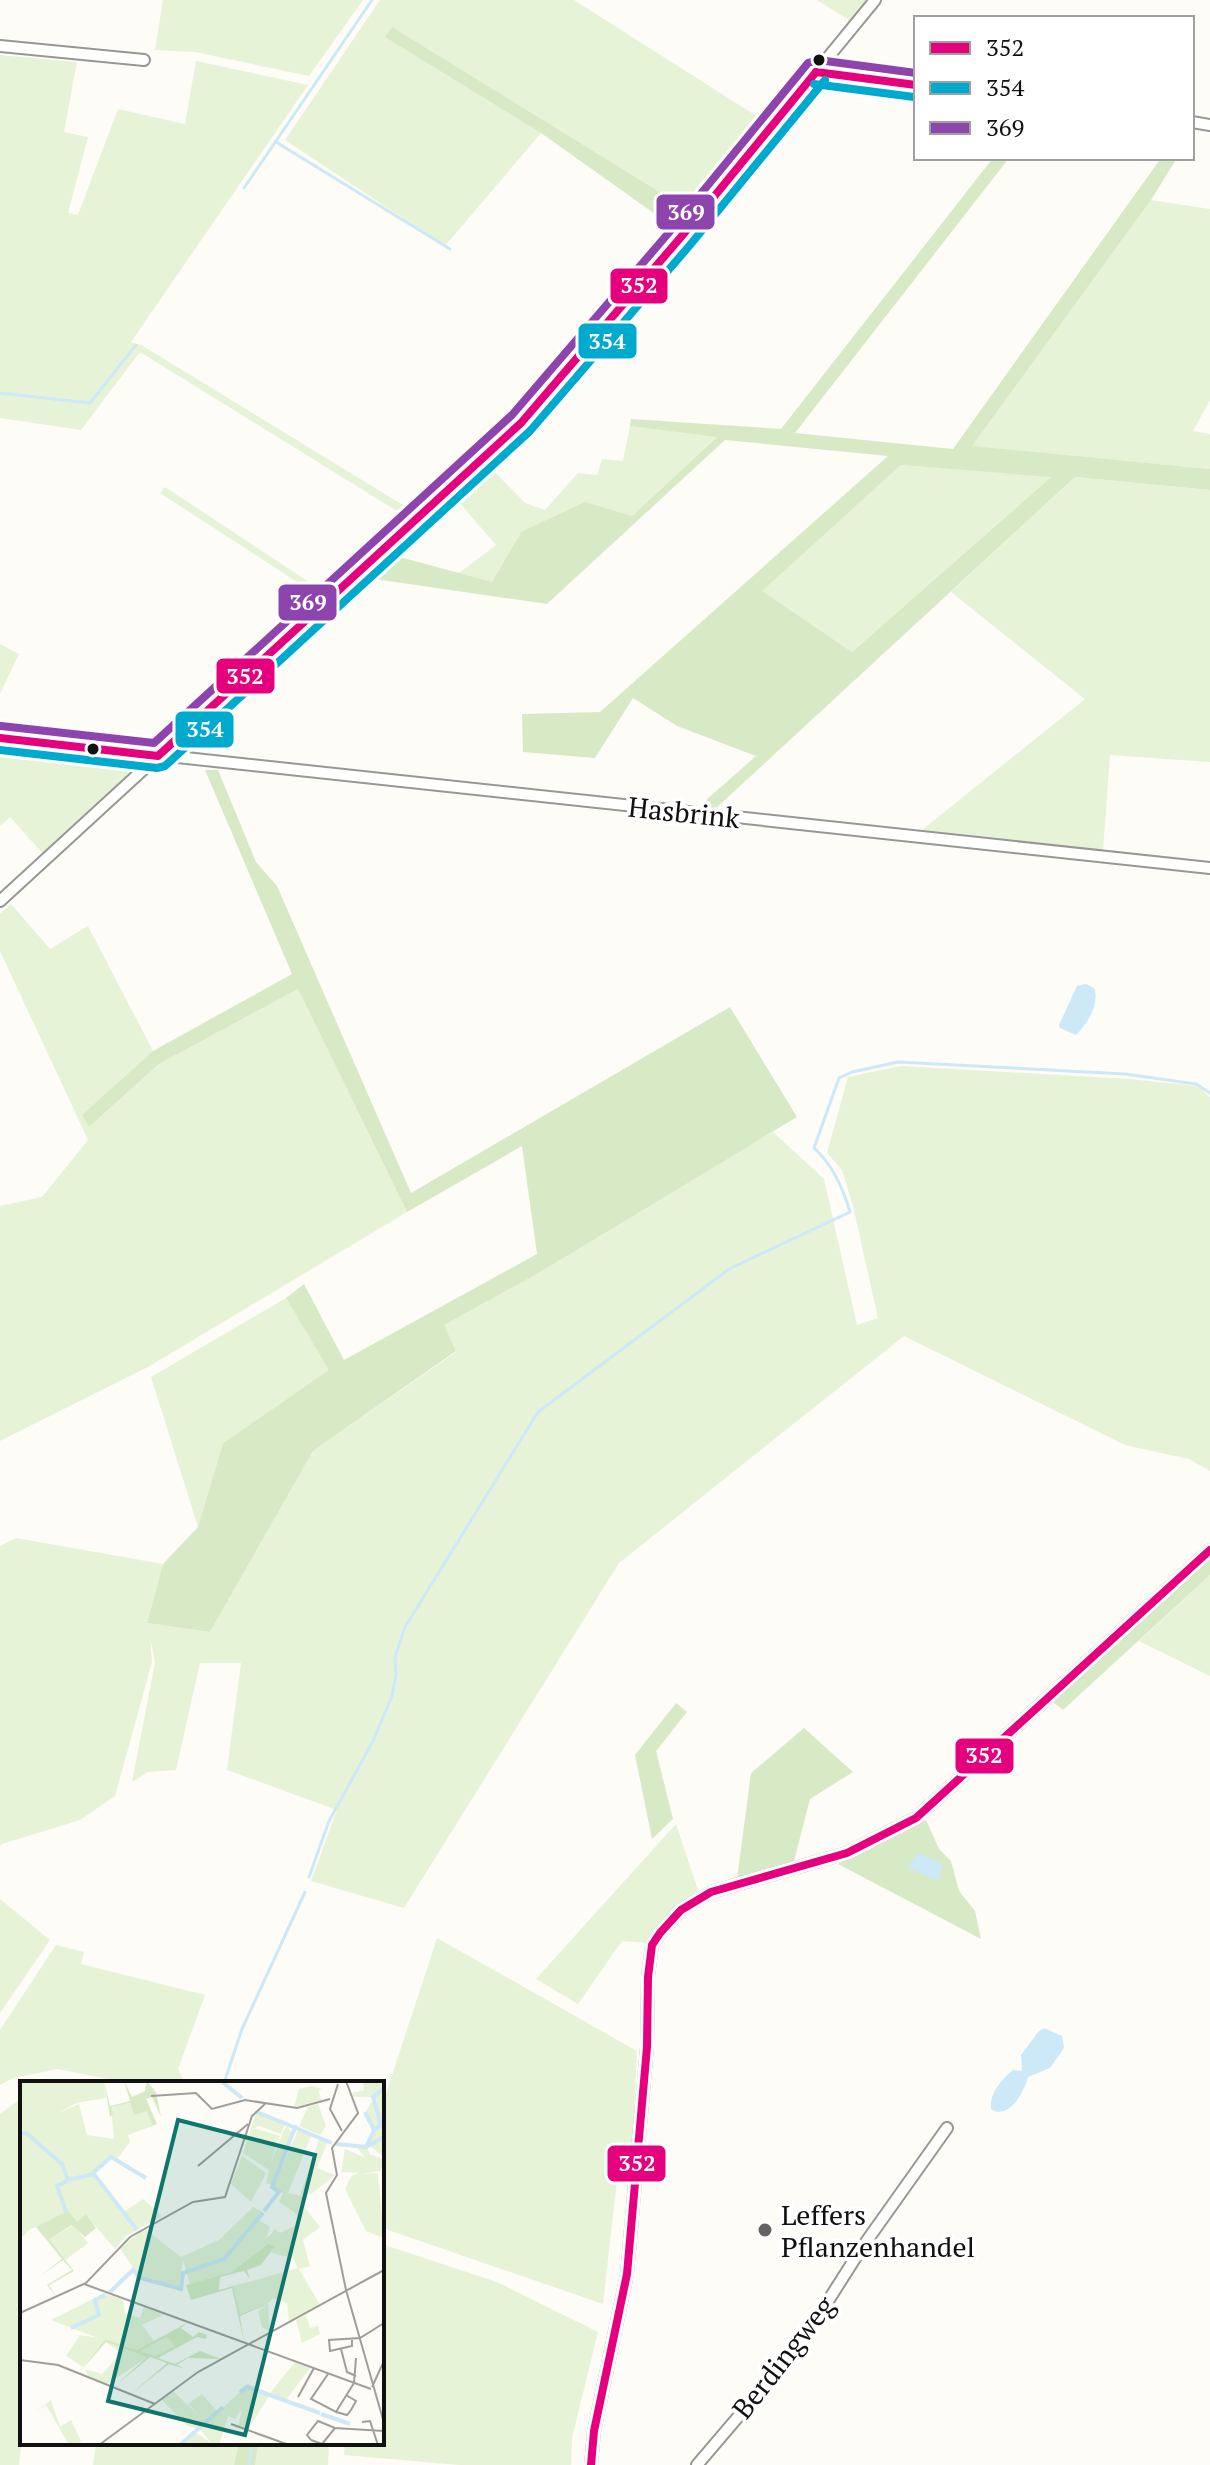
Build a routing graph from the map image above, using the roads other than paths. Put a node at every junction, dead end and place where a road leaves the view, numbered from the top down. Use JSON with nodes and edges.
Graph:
{"nodes":[{"id":1,"x":875,"y":0,"type":"edge"},
{"id":2,"x":0,"y":46,"type":"edge"},
{"id":3,"x":144,"y":60,"type":"dead end"},
{"id":4,"x":816,"y":72,"type":"junction"},
{"id":5,"x":914,"y":85,"type":"edge"},
{"id":6,"x":0,"y":738,"type":"edge"},
{"id":7,"x":158,"y":756,"type":"junction"},
{"id":8,"x":1210,"y":868,"type":"edge"},
{"id":9,"x":0,"y":901,"type":"edge"},
{"id":10,"x":1210,"y":1550,"type":"edge"},
{"id":11,"x":947,"y":2128,"type":"dead end"},
{"id":12,"x":591,"y":2465,"type":"edge"},
{"id":13,"x":697,"y":2465,"type":"edge"}],
"edges":[{"from":1,"to":4,"type":"street"},
{"from":2,"to":3,"type":"street"},
{"from":4,"to":5,"type":"street"},
{"from":4,"to":7,"type":"street"},
{"from":6,"to":7,"type":"street","name":"Hasbrink"},
{"from":7,"to":8,"type":"street","name":"Hasbrink"},
{"from":7,"to":9,"type":"street"},
{"from":10,"to":12,"type":"street"},
{"from":11,"to":13,"type":"street","name":"Berdingweg"}]}
